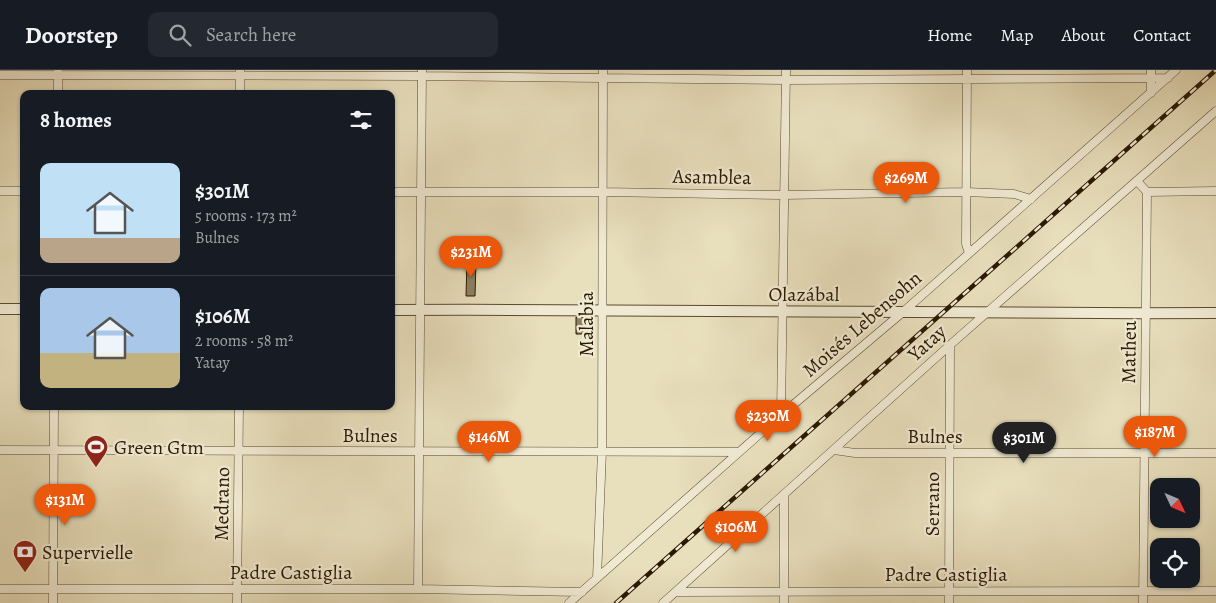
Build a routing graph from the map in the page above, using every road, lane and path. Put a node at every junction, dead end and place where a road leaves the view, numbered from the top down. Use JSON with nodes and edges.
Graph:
{"nodes":[{"id":1,"x":786,"y":70,"type":"edge"},
{"id":2,"x":967,"y":70,"type":"edge"},
{"id":3,"x":1176,"y":70,"type":"edge"},
{"id":4,"x":58,"y":73,"type":"edge"},
{"id":5,"x":240,"y":73,"type":"edge"},
{"id":6,"x":422,"y":73,"type":"edge"},
{"id":7,"x":603,"y":74,"type":"edge"},
{"id":8,"x":1151,"y":74,"type":"edge"},
{"id":9,"x":0,"y":75,"type":"edge"},
{"id":10,"x":1168,"y":78,"type":"junction"},
{"id":11,"x":967,"y":79,"type":"junction"},
{"id":12,"x":786,"y":80,"type":"junction"},
{"id":13,"x":58,"y":90,"type":"edge"},
{"id":14,"x":240,"y":90,"type":"edge"},
{"id":15,"x":1151,"y":93,"type":"junction"},
{"id":16,"x":1216,"y":111,"type":"edge"},
{"id":17,"x":1137,"y":181,"type":"junction"},
{"id":18,"x":0,"y":191,"type":"edge"},
{"id":19,"x":20,"y":191,"type":"edge"},
{"id":20,"x":395,"y":192,"type":"edge"},
{"id":21,"x":420,"y":192,"type":"junction"},
{"id":22,"x":603,"y":192,"type":"junction"},
{"id":23,"x":966,"y":192,"type":"junction"},
{"id":24,"x":1147,"y":192,"type":"junction"},
{"id":25,"x":1216,"y":192,"type":"edge"},
{"id":26,"x":783,"y":195,"type":"junction"},
{"id":27,"x":1032,"y":198,"type":"junction"},
{"id":28,"x":969,"y":253,"type":"junction"},
{"id":29,"x":0,"y":309,"type":"edge"},
{"id":30,"x":20,"y":309,"type":"edge"},
{"id":31,"x":395,"y":310,"type":"edge"},
{"id":32,"x":419,"y":310,"type":"junction"},
{"id":33,"x":602,"y":310,"type":"junction"},
{"id":34,"x":784,"y":312,"type":"junction"},
{"id":35,"x":903,"y":312,"type":"junction"},
{"id":36,"x":1146,"y":313,"type":"junction"},
{"id":37,"x":1216,"y":313,"type":"edge"},
{"id":38,"x":985,"y":314,"type":"junction"},
{"id":39,"x":950,"y":345,"type":"junction"},
{"id":40,"x":54,"y":410,"type":"edge"},
{"id":41,"x":239,"y":410,"type":"edge"},
{"id":42,"x":782,"y":415,"type":"junction"},
{"id":43,"x":54,"y":449,"type":"junction"},
{"id":44,"x":0,"y":450,"type":"edge"},
{"id":45,"x":834,"y":450,"type":"junction"},
{"id":46,"x":239,"y":451,"type":"junction"},
{"id":47,"x":419,"y":451,"type":"junction"},
{"id":48,"x":602,"y":451,"type":"junction"},
{"id":49,"x":739,"y":452,"type":"junction"},
{"id":50,"x":948,"y":452,"type":"junction"},
{"id":51,"x":1144,"y":452,"type":"junction"},
{"id":52,"x":1216,"y":453,"type":"edge"},
{"id":53,"x":784,"y":494,"type":"junction"},
{"id":54,"x":597,"y":578,"type":"junction"},
{"id":55,"x":238,"y":588,"type":"junction"},
{"id":56,"x":0,"y":589,"type":"edge"},
{"id":57,"x":418,"y":589,"type":"junction"},
{"id":58,"x":54,"y":590,"type":"junction"},
{"id":59,"x":949,"y":590,"type":"junction"},
{"id":60,"x":784,"y":591,"type":"junction"},
{"id":61,"x":1143,"y":591,"type":"junction"},
{"id":62,"x":1216,"y":591,"type":"edge"},
{"id":63,"x":582,"y":592,"type":"junction"},
{"id":64,"x":676,"y":592,"type":"junction"},
{"id":65,"x":54,"y":603,"type":"edge"},
{"id":66,"x":237,"y":603,"type":"edge"},
{"id":67,"x":569,"y":603,"type":"edge"},
{"id":68,"x":663,"y":603,"type":"edge"},
{"id":69,"x":784,"y":603,"type":"edge"},
{"id":70,"x":949,"y":603,"type":"edge"},
{"id":71,"x":1143,"y":603,"type":"edge"}],
"edges":[{"from":1,"to":12,"type":"street"},
{"from":2,"to":11,"type":"street"},
{"from":3,"to":10,"type":"street","name":"Moisés Lebensohn"},
{"from":4,"to":5,"type":"street"},
{"from":4,"to":9,"type":"street"},
{"from":4,"to":13,"type":"street"},
{"from":5,"to":6,"type":"street"},
{"from":5,"to":14,"type":"street"},
{"from":6,"to":7,"type":"street"},
{"from":6,"to":21,"type":"street"},
{"from":7,"to":12,"type":"street"},
{"from":7,"to":22,"type":"street","name":"Malabia"},
{"from":8,"to":10,"type":"street"},
{"from":8,"to":11,"type":"street"},
{"from":8,"to":15,"type":"street"},
{"from":10,"to":15,"type":"street","name":"Moisés Lebensohn"},
{"from":11,"to":12,"type":"street"},
{"from":11,"to":23,"type":"street"},
{"from":12,"to":26,"type":"street"},
{"from":15,"to":27,"type":"street","name":"Moisés Lebensohn"},
{"from":16,"to":17,"type":"street","name":"Yatay"},
{"from":17,"to":24,"type":"street"},
{"from":17,"to":38,"type":"street","name":"Yatay"},
{"from":18,"to":19,"type":"street"},
{"from":20,"to":21,"type":"street","name":"Asamblea"},
{"from":21,"to":22,"type":"street","name":"Asamblea"},
{"from":21,"to":32,"type":"street"},
{"from":22,"to":26,"type":"street","name":"Asamblea"},
{"from":22,"to":33,"type":"street","name":"Malabia"},
{"from":23,"to":26,"type":"street","name":"Asamblea"},
{"from":23,"to":27,"type":"street","name":"Asamblea"},
{"from":23,"to":28,"type":"street"},
{"from":24,"to":25,"type":"street"},
{"from":24,"to":36,"type":"street","name":"Matheu"},
{"from":26,"to":34,"type":"street"},
{"from":27,"to":28,"type":"street","name":"Moisés Lebensohn"},
{"from":28,"to":35,"type":"street","name":"Moisés Lebensohn"},
{"from":29,"to":30,"type":"street"},
{"from":31,"to":32,"type":"street","name":"Olazábal"},
{"from":32,"to":33,"type":"street","name":"Olazábal"},
{"from":32,"to":47,"type":"street"},
{"from":33,"to":34,"type":"street","name":"Olazábal"},
{"from":33,"to":48,"type":"street","name":"Malabia"},
{"from":34,"to":35,"type":"street","name":"Olazábal"},
{"from":34,"to":42,"type":"street"},
{"from":35,"to":38,"type":"street","name":"Olazábal"},
{"from":35,"to":42,"type":"street","name":"Moisés Lebensohn"},
{"from":36,"to":37,"type":"street","name":"Olazábal"},
{"from":36,"to":38,"type":"street","name":"Olazábal"},
{"from":36,"to":51,"type":"street","name":"Matheu"},
{"from":38,"to":39,"type":"street","name":"Yatay"},
{"from":39,"to":45,"type":"street","name":"Yatay"},
{"from":39,"to":50,"type":"street","name":"Serrano"},
{"from":40,"to":43,"type":"street"},
{"from":41,"to":46,"type":"street","name":"Medrano"},
{"from":42,"to":49,"type":"street","name":"Moisés Lebensohn"},
{"from":43,"to":44,"type":"street","name":"Bulnes"},
{"from":43,"to":46,"type":"street","name":"Bulnes"},
{"from":43,"to":58,"type":"street"},
{"from":45,"to":50,"type":"street","name":"Bulnes"},
{"from":45,"to":53,"type":"street","name":"Yatay"},
{"from":46,"to":47,"type":"street","name":"Bulnes"},
{"from":46,"to":55,"type":"street","name":"Medrano"},
{"from":47,"to":48,"type":"street","name":"Bulnes"},
{"from":47,"to":57,"type":"street"},
{"from":48,"to":49,"type":"street","name":"Bulnes"},
{"from":48,"to":54,"type":"street","name":"Malabia"},
{"from":49,"to":54,"type":"street","name":"Moisés Lebensohn"},
{"from":50,"to":51,"type":"street","name":"Bulnes"},
{"from":50,"to":59,"type":"street","name":"Serrano"},
{"from":51,"to":52,"type":"street","name":"Bulnes"},
{"from":51,"to":61,"type":"street","name":"Matheu"},
{"from":53,"to":60,"type":"street"},
{"from":53,"to":64,"type":"street","name":"Yatay"},
{"from":54,"to":63,"type":"street","name":"Moisés Lebensohn"},
{"from":55,"to":57,"type":"street","name":"Padre Castiglia"},
{"from":55,"to":58,"type":"street","name":"Padre Castiglia"},
{"from":55,"to":66,"type":"street","name":"Medrano"},
{"from":56,"to":58,"type":"street","name":"Padre Castiglia"},
{"from":57,"to":63,"type":"street","name":"Padre Castiglia"},
{"from":58,"to":65,"type":"street"},
{"from":59,"to":60,"type":"street","name":"Padre Castiglia"},
{"from":59,"to":61,"type":"street","name":"Padre Castiglia"},
{"from":59,"to":70,"type":"street","name":"Serrano"},
{"from":60,"to":64,"type":"street","name":"Padre Castiglia"},
{"from":60,"to":69,"type":"street"},
{"from":61,"to":62,"type":"street","name":"Padre Castiglia"},
{"from":61,"to":71,"type":"street","name":"Matheu"},
{"from":63,"to":67,"type":"street","name":"Moisés Lebensohn"},
{"from":64,"to":68,"type":"street","name":"Yatay"}]}
